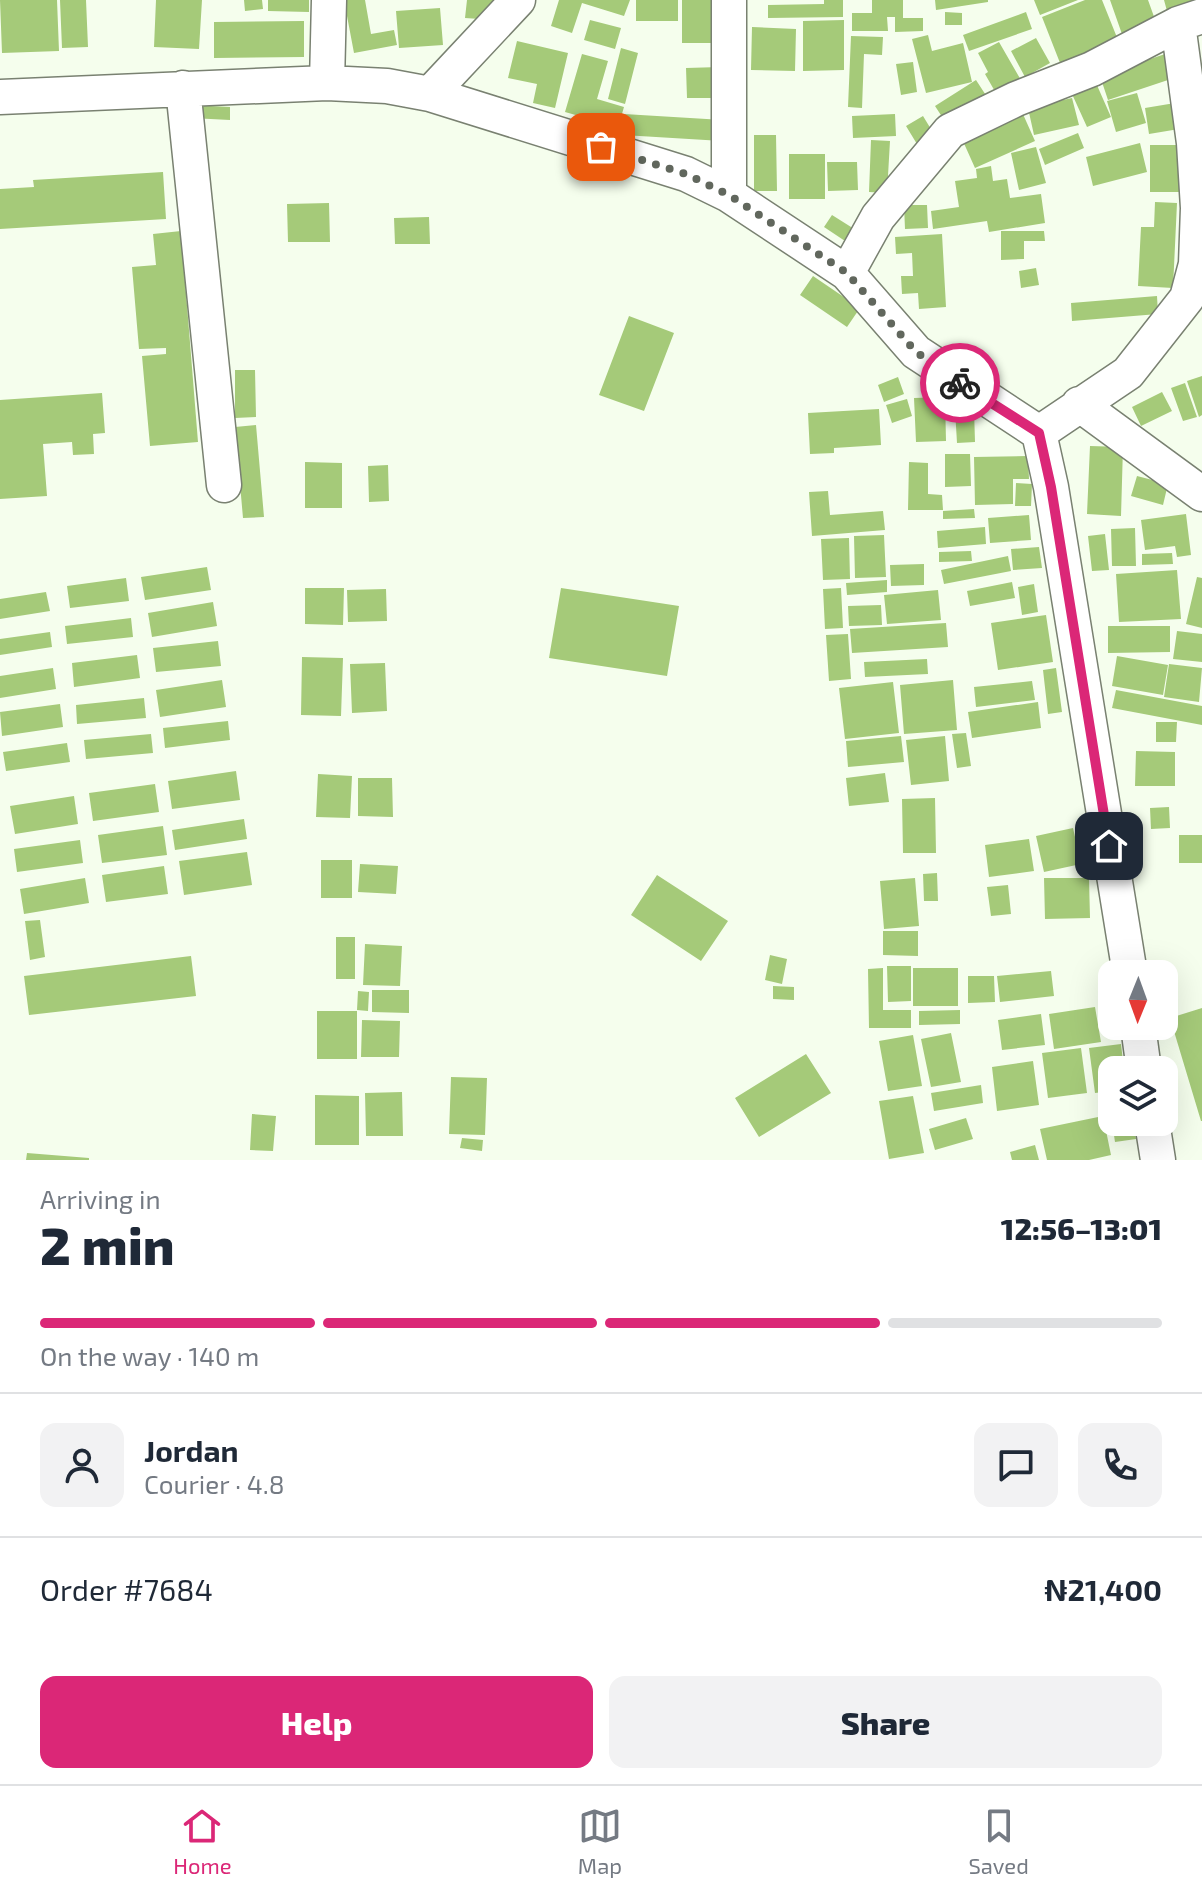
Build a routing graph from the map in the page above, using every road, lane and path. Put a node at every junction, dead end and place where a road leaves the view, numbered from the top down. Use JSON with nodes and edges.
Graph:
{"nodes":[{"id":1,"x":329,"y":0,"type":"edge"},
{"id":2,"x":518,"y":0,"type":"edge"},
{"id":3,"x":729,"y":0,"type":"edge"},
{"id":4,"x":1190,"y":20,"type":"edge"},
{"id":5,"x":327,"y":83,"type":"junction"},
{"id":6,"x":183,"y":88,"type":"junction"},
{"id":7,"x":430,"y":94,"type":"junction"},
{"id":8,"x":0,"y":97,"type":"edge"},
{"id":9,"x":729,"y":195,"type":"junction"},
{"id":10,"x":1199,"y":263,"type":"edge"},
{"id":11,"x":847,"y":273,"type":"junction"},
{"id":12,"x":1079,"y":404,"type":"junction"},
{"id":13,"x":1039,"y":433,"type":"junction"},
{"id":14,"x":224,"y":485,"type":"dead end"},
{"id":15,"x":1199,"y":489,"type":"edge"},
{"id":16,"x":1128,"y":960,"type":"edge"},
{"id":17,"x":1154,"y":1136,"type":"edge"},
{"id":18,"x":1158,"y":1160,"type":"edge"}],
"edges":[{"from":1,"to":5,"type":"street"},
{"from":2,"to":7,"type":"street"},
{"from":3,"to":9,"type":"street"},
{"from":4,"to":10,"type":"street"},
{"from":4,"to":11,"type":"street"},
{"from":5,"to":6,"type":"street"},
{"from":5,"to":7,"type":"street"},
{"from":6,"to":8,"type":"street"},
{"from":6,"to":14,"type":"street"},
{"from":7,"to":9,"type":"street"},
{"from":9,"to":11,"type":"street"},
{"from":10,"to":12,"type":"street"},
{"from":11,"to":13,"type":"street"},
{"from":12,"to":13,"type":"street"},
{"from":12,"to":15,"type":"street"},
{"from":13,"to":16,"type":"street"},
{"from":17,"to":18,"type":"street"}]}
